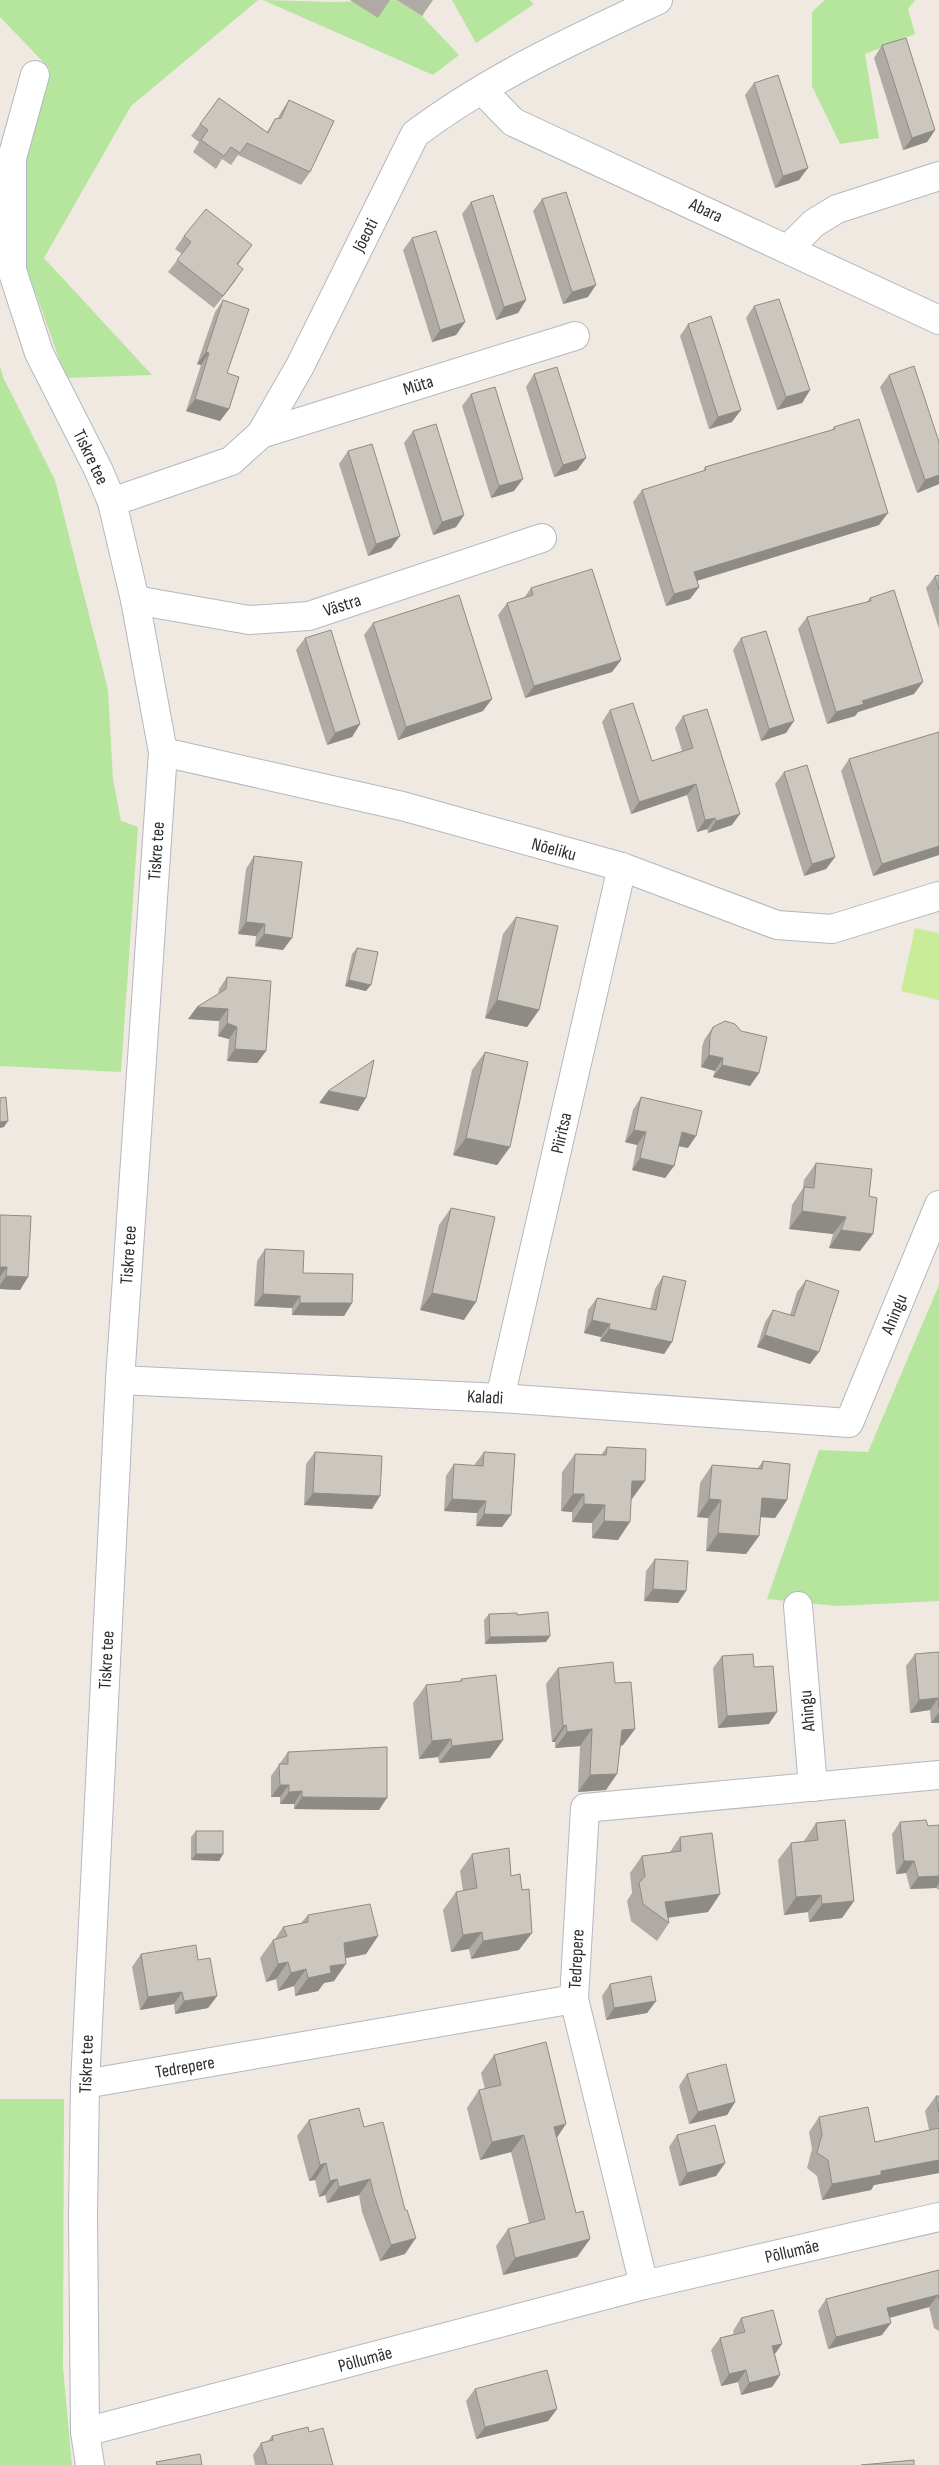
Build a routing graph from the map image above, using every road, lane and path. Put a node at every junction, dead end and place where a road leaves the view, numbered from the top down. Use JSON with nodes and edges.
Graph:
{"nodes":[{"id":1,"x":658,"y":0,"type":"edge"},
{"id":2,"x":35,"y":75,"type":"dead end"},
{"id":3,"x":482,"y":90,"type":"junction"},
{"id":4,"x":939,"y":176,"type":"edge"},
{"id":5,"x":788,"y":248,"type":"junction"},
{"id":6,"x":939,"y":320,"type":"edge"},
{"id":7,"x":575,"y":336,"type":"dead end"},
{"id":8,"x":261,"y":434,"type":"junction"},
{"id":9,"x":112,"y":502,"type":"junction"},
{"id":10,"x":542,"y":538,"type":"dead end"},
{"id":11,"x":135,"y":600,"type":"junction"},
{"id":12,"x":163,"y":752,"type":"junction"},
{"id":13,"x":622,"y":867,"type":"junction"},
{"id":14,"x":939,"y":896,"type":"edge"},
{"id":15,"x":939,"y":1205,"type":"edge"},
{"id":16,"x":120,"y":1380,"type":"junction"},
{"id":17,"x":500,"y":1398,"type":"junction"},
{"id":18,"x":849,"y":1423,"type":"joint"},
{"id":19,"x":798,"y":1606,"type":"dead end"},
{"id":20,"x":939,"y":1774,"type":"edge"},
{"id":21,"x":813,"y":1787,"type":"junction"},
{"id":22,"x":574,"y":1999,"type":"junction"},
{"id":23,"x":85,"y":2084,"type":"junction"},
{"id":24,"x":939,"y":2217,"type":"edge"},
{"id":25,"x":644,"y":2285,"type":"junction"},
{"id":26,"x":85,"y":2432,"type":"junction"},
{"id":27,"x":90,"y":2465,"type":"edge"}],
"edges":[{"from":1,"to":3,"type":"street","name":"Jõeoti"},
{"from":2,"to":9,"type":"street","name":"Tiskre tee"},
{"from":3,"to":5,"type":"street","name":"Abara"},
{"from":3,"to":8,"type":"street","name":"Jõeoti"},
{"from":4,"to":5,"type":"street"},
{"from":5,"to":6,"type":"street","name":"Abara"},
{"from":7,"to":8,"type":"street","name":"Müta"},
{"from":8,"to":9,"type":"street","name":"Jõeoti"},
{"from":9,"to":11,"type":"street","name":"Tiskre tee"},
{"from":10,"to":11,"type":"street","name":"Västra"},
{"from":11,"to":12,"type":"street","name":"Tiskre tee"},
{"from":12,"to":13,"type":"street","name":"Nõeliku"},
{"from":12,"to":16,"type":"street","name":"Tiskre tee"},
{"from":13,"to":14,"type":"street","name":"Nõeliku"},
{"from":13,"to":17,"type":"street","name":"Piiritsa"},
{"from":15,"to":18,"type":"street","name":"Ahingu"},
{"from":16,"to":17,"type":"street","name":"Kaladi"},
{"from":16,"to":23,"type":"street","name":"Tiskre tee"},
{"from":17,"to":18,"type":"street","name":"Kaladi"},
{"from":19,"to":21,"type":"street","name":"Ahingu"},
{"from":20,"to":21,"type":"street","name":"Tedrepere"},
{"from":21,"to":22,"type":"street","name":"Tedrepere"},
{"from":22,"to":23,"type":"street","name":"Tedrepere"},
{"from":22,"to":25,"type":"street"},
{"from":23,"to":26,"type":"street","name":"Tiskre tee"},
{"from":24,"to":25,"type":"street","name":"Põllumäe"},
{"from":25,"to":26,"type":"street","name":"Põllumäe"},
{"from":26,"to":27,"type":"street","name":"Tiskre tee"}]}
